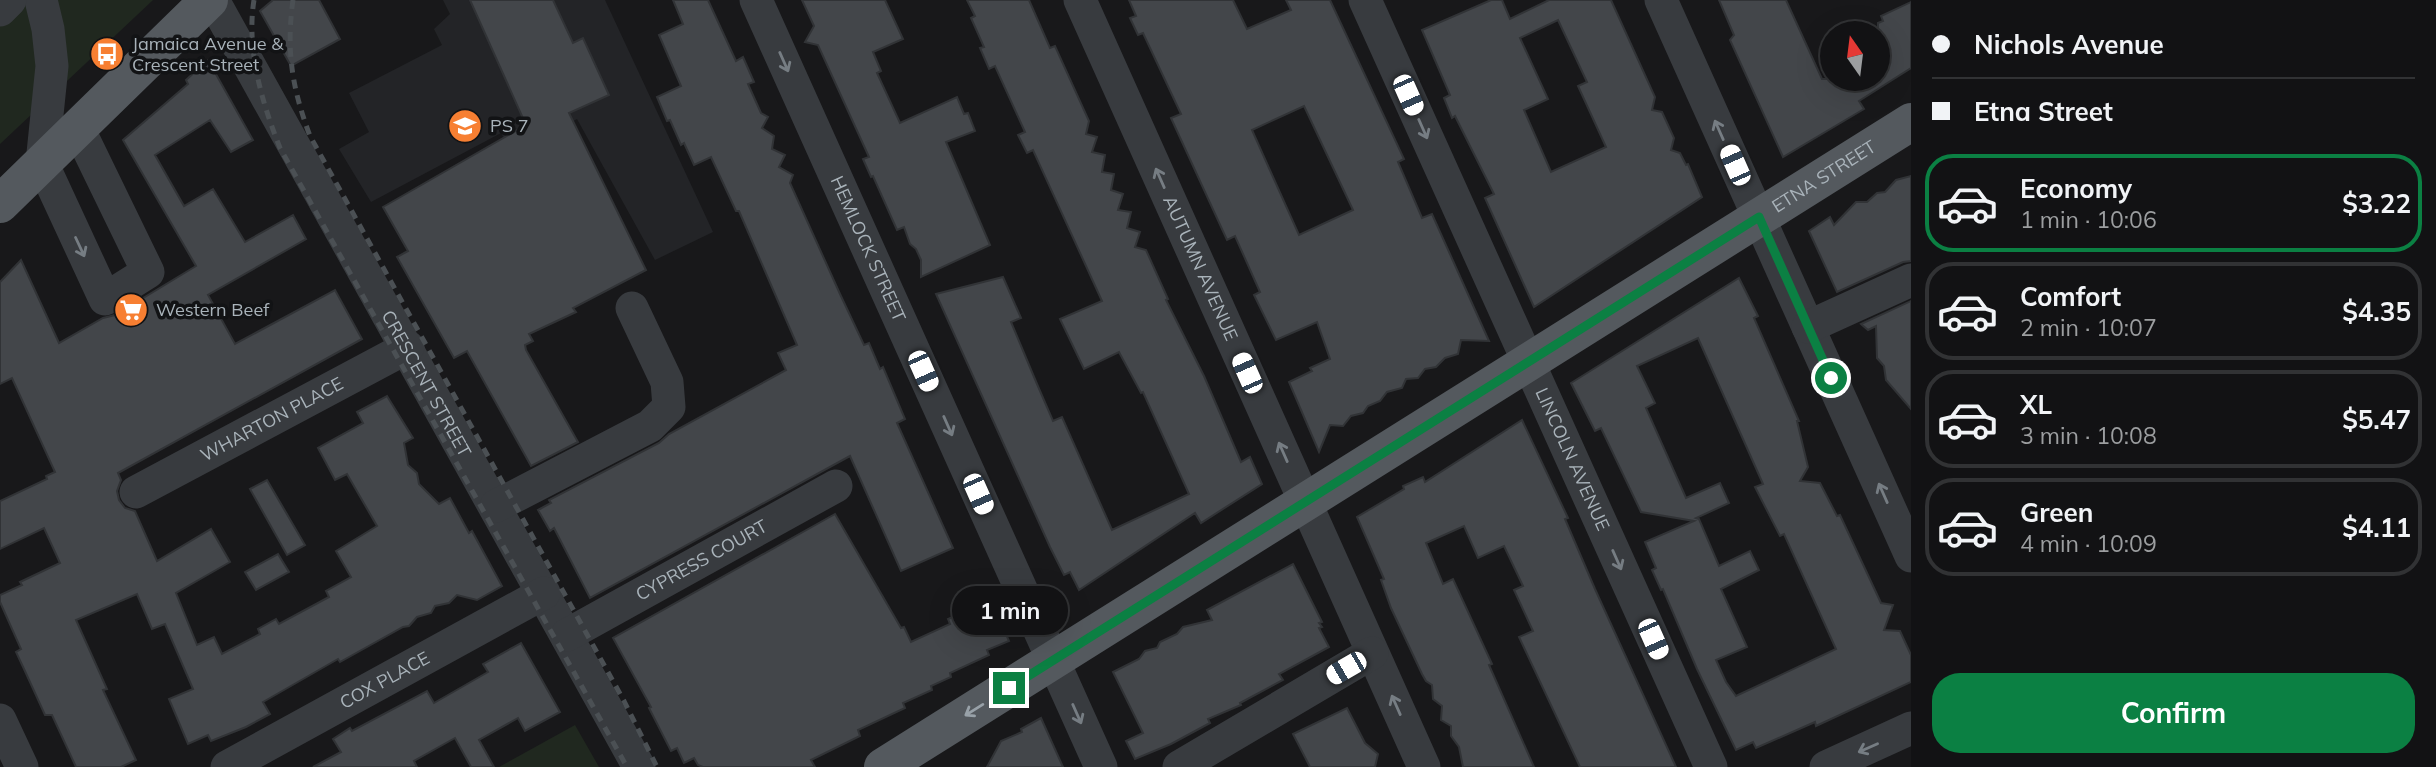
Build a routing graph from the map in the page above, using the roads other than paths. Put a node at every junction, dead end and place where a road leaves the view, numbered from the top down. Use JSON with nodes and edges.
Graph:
{"nodes":[{"id":1,"x":10,"y":0,"type":"edge"},
{"id":2,"x":41,"y":0,"type":"edge"},
{"id":3,"x":211,"y":0,"type":"edge"},
{"id":4,"x":756,"y":0,"type":"edge"},
{"id":5,"x":1080,"y":0,"type":"edge"},
{"id":6,"x":1365,"y":0,"type":"edge"},
{"id":7,"x":1661,"y":0,"type":"edge"},
{"id":8,"x":0,"y":10,"type":"edge"},
{"id":9,"x":1911,"y":122,"type":"edge"},
{"id":10,"x":78,"y":128,"type":"junction"},
{"id":11,"x":42,"y":163,"type":"junction"},
{"id":12,"x":102,"y":173,"type":"junction"},
{"id":13,"x":60,"y":203,"type":"junction"},
{"id":14,"x":0,"y":204,"type":"edge"},
{"id":15,"x":1759,"y":217,"type":"junction"},
{"id":16,"x":1911,"y":280,"type":"edge"},
{"id":17,"x":632,"y":308,"type":"dead end"},
{"id":18,"x":1808,"y":327,"type":"junction"},
{"id":19,"x":408,"y":347,"type":"junction"},
{"id":20,"x":1528,"y":362,"type":"junction"},
{"id":21,"x":836,"y":486,"type":"dead end"},
{"id":22,"x":136,"y":492,"type":"dead end"},
{"id":23,"x":1306,"y":502,"type":"junction"},
{"id":24,"x":496,"y":506,"type":"junction"},
{"id":25,"x":1911,"y":556,"type":"edge"},
{"id":26,"x":544,"y":593,"type":"junction"},
{"id":27,"x":567,"y":635,"type":"junction"},
{"id":28,"x":1372,"y":653,"type":"junction"},
{"id":29,"x":1053,"y":660,"type":"junction"},
{"id":30,"x":0,"y":720,"type":"edge"},
{"id":31,"x":1911,"y":729,"type":"edge"},
{"id":32,"x":22,"y":767,"type":"edge"},
{"id":33,"x":227,"y":767,"type":"edge"},
{"id":34,"x":639,"y":767,"type":"edge"},
{"id":35,"x":883,"y":767,"type":"edge"},
{"id":36,"x":1101,"y":767,"type":"edge"},
{"id":37,"x":1179,"y":767,"type":"edge"},
{"id":38,"x":1424,"y":767,"type":"edge"},
{"id":39,"x":1711,"y":767,"type":"edge"},
{"id":40,"x":1826,"y":767,"type":"edge"}],
"edges":[{"from":1,"to":8,"type":"street"},
{"from":2,"to":11,"type":"street"},
{"from":3,"to":10,"type":"main road"},
{"from":3,"to":19,"type":"street","name":"CRESCENT STREET"},
{"from":4,"to":29,"type":"street","name":"HEMLOCK STREET","one_way":true},
{"from":23,"to":5,"type":"street","name":"AUTUMN AVENUE","one_way":true},
{"from":6,"to":20,"type":"street","name":"LINCOLN AVENUE","one_way":true},
{"from":15,"to":7,"type":"street","one_way":true},
{"from":9,"to":15,"type":"main road","name":"ETNA STREET"},
{"from":10,"to":11,"type":"main road"},
{"from":10,"to":12,"type":"street"},
{"from":11,"to":13,"type":"street"},
{"from":11,"to":14,"type":"main road"},
{"from":12,"to":13,"type":"street"},
{"from":13,"to":12,"type":"street","one_way":true},
{"from":15,"to":18,"type":"street"},
{"from":15,"to":20,"type":"main road","name":"ETNA STREET"},
{"from":16,"to":18,"type":"street"},
{"from":17,"to":24,"type":"street"},
{"from":25,"to":18,"type":"street","one_way":true},
{"from":19,"to":22,"type":"street","name":"WHARTON PLACE"},
{"from":19,"to":24,"type":"street","name":"CRESCENT STREET"},
{"from":20,"to":23,"type":"main road","name":"ETNA STREET"},
{"from":20,"to":39,"type":"street","name":"LINCOLN AVENUE","one_way":true},
{"from":21,"to":27,"type":"street","name":"CYPRESS COURT"},
{"from":23,"to":28,"type":"street","name":"AUTUMN AVENUE"},
{"from":23,"to":29,"type":"main road","name":"ETNA STREET"},
{"from":24,"to":26,"type":"street","name":"CRESCENT STREET"},
{"from":26,"to":27,"type":"street","name":"CRESCENT STREET"},
{"from":26,"to":33,"type":"street","name":"COX PLACE"},
{"from":27,"to":34,"type":"street","name":"CRESCENT STREET"},
{"from":28,"to":37,"type":"street"},
{"from":38,"to":28,"type":"street","name":"AUTUMN AVENUE","one_way":true},
{"from":29,"to":35,"type":"main road","name":"ETNA STREET","one_way":true},
{"from":29,"to":36,"type":"street","name":"HEMLOCK STREET","one_way":true},
{"from":30,"to":32,"type":"street"},
{"from":31,"to":40,"type":"street","one_way":true}]}
